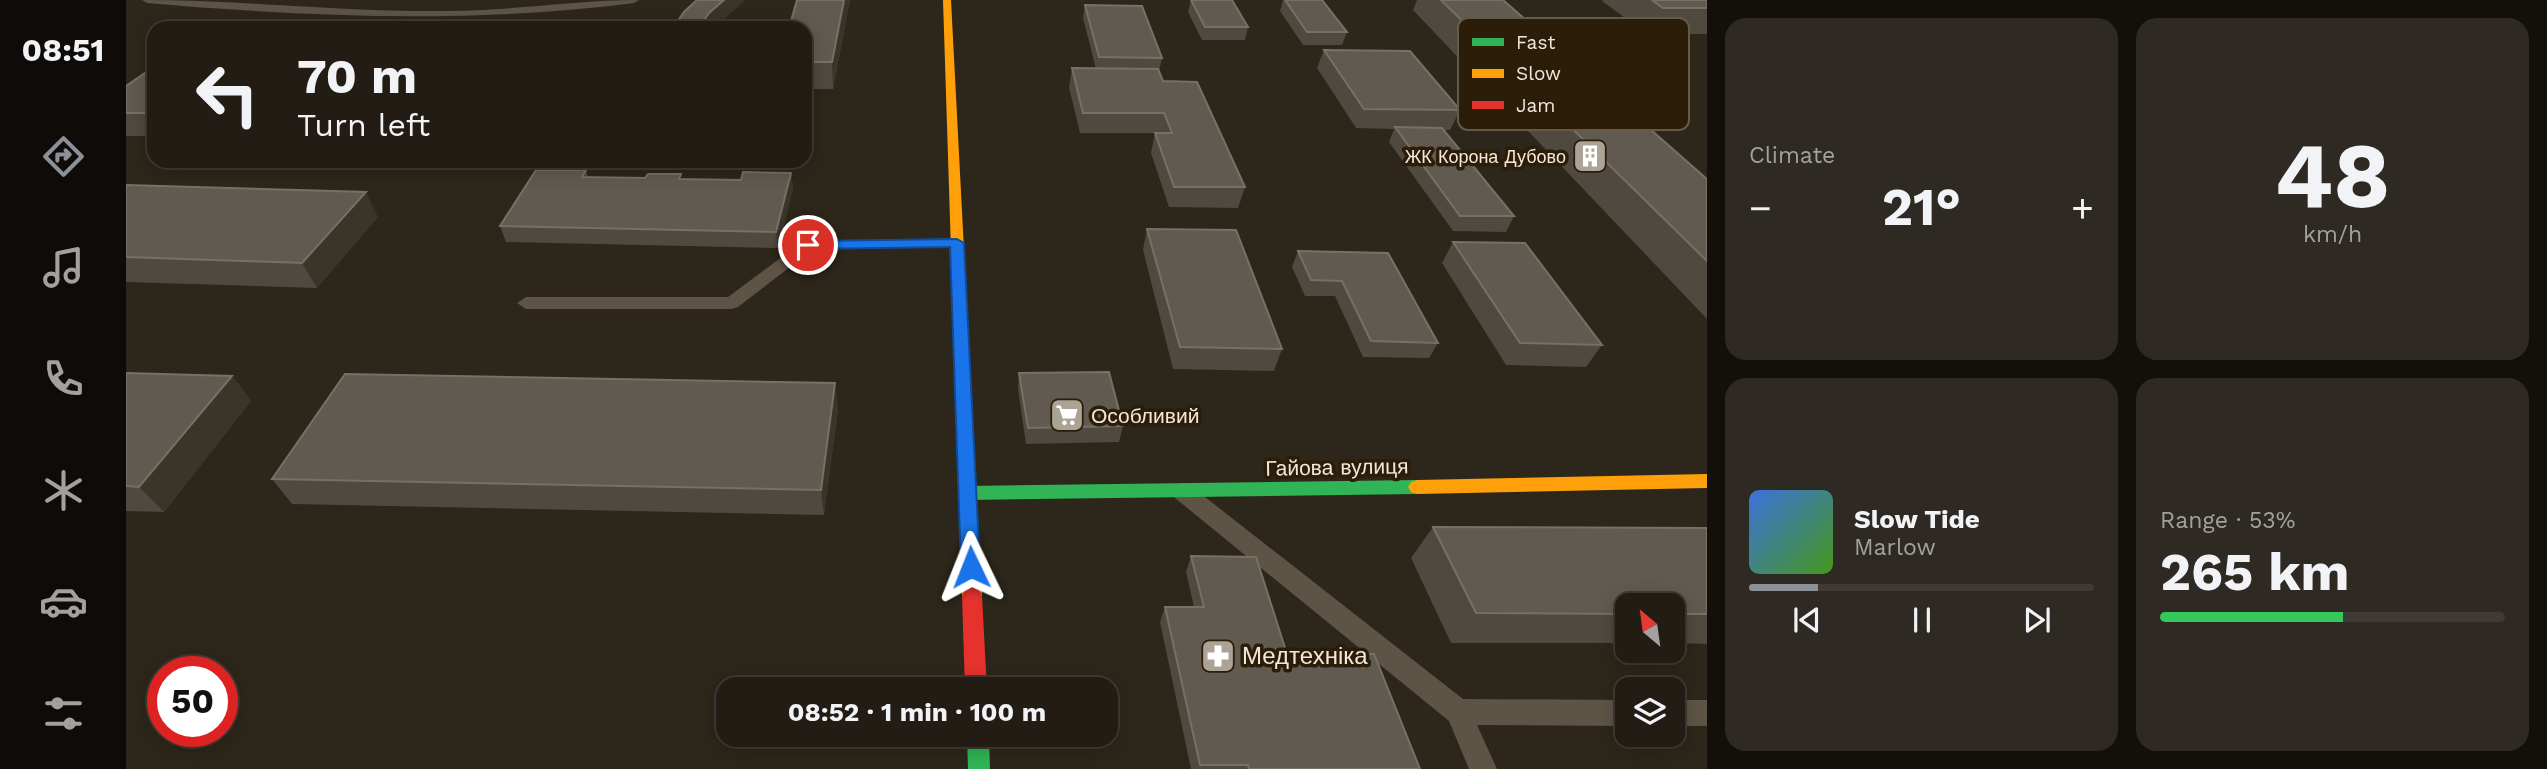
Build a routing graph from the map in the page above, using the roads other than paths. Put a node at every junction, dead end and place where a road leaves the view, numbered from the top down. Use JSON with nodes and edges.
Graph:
{"nodes":[{"id":1,"x":147,"y":0,"type":"edge"},
{"id":2,"x":634,"y":0,"type":"edge"},
{"id":3,"x":947,"y":0,"type":"edge"},
{"id":4,"x":957,"y":243,"type":"junction"},
{"id":5,"x":526,"y":303,"type":"dead end"},
{"id":6,"x":1707,"y":481,"type":"edge"},
{"id":7,"x":1182,"y":492,"type":"junction"},
{"id":8,"x":968,"y":493,"type":"junction"},
{"id":9,"x":975,"y":677,"type":"edge"},
{"id":10,"x":1458,"y":712,"type":"junction"},
{"id":11,"x":1615,"y":713,"type":"edge"},
{"id":12,"x":1685,"y":713,"type":"edge"},
{"id":13,"x":1707,"y":713,"type":"edge"},
{"id":14,"x":978,"y":747,"type":"edge"},
{"id":15,"x":979,"y":769,"type":"edge"},
{"id":16,"x":1483,"y":769,"type":"edge"}],
"edges":[{"from":1,"to":2,"type":"lane"},
{"from":3,"to":4,"type":"main road"},
{"from":4,"to":5,"type":"lane"},
{"from":4,"to":8,"type":"main road"},
{"from":6,"to":7,"type":"main road","name":"Гайова вулиця"},
{"from":7,"to":8,"type":"main road","name":"Гайова вулиця"},
{"from":7,"to":10,"type":"lane"},
{"from":8,"to":9,"type":"main road"},
{"from":10,"to":11,"type":"lane"},
{"from":10,"to":16,"type":"lane"},
{"from":12,"to":13,"type":"lane"},
{"from":14,"to":15,"type":"main road"}]}
